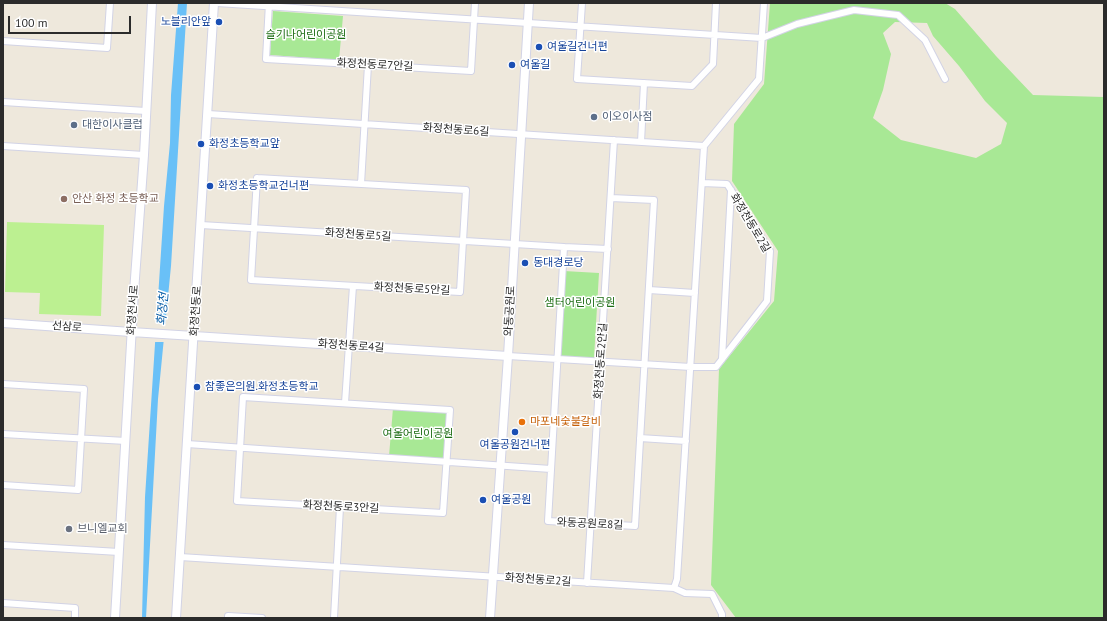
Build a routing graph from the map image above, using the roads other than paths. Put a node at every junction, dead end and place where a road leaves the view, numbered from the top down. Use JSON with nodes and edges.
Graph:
{"nodes":[{"id":1,"x":110,"y":3,"type":"edge"},
{"id":2,"x":152,"y":3,"type":"edge"},
{"id":3,"x":216,"y":3,"type":"edge"},
{"id":4,"x":475,"y":3,"type":"edge"},
{"id":5,"x":529,"y":3,"type":"edge"},
{"id":6,"x":582,"y":3,"type":"edge"},
{"id":7,"x":716,"y":3,"type":"edge"},
{"id":8,"x":764,"y":3,"type":"edge"},
{"id":9,"x":269,"y":5,"type":"edge"},
{"id":10,"x":474,"y":20,"type":"junction"},
{"id":11,"x":528,"y":23,"type":"junction"},
{"id":12,"x":581,"y":26,"type":"junction"},
{"id":13,"x":714,"y":35,"type":"junction"},
{"id":14,"x":762,"y":38,"type":"junction"},
{"id":15,"x":3,"y":41,"type":"edge"},
{"id":16,"x":368,"y":65,"type":"junction"},
{"id":17,"x":945,"y":79,"type":"dead end"},
{"id":18,"x":644,"y":83,"type":"junction"},
{"id":19,"x":3,"y":102,"type":"edge"},
{"id":20,"x":146,"y":111,"type":"junction"},
{"id":21,"x":208,"y":114,"type":"junction"},
{"id":22,"x":365,"y":124,"type":"junction"},
{"id":23,"x":521,"y":134,"type":"junction"},
{"id":24,"x":614,"y":140,"type":"junction"},
{"id":25,"x":641,"y":142,"type":"junction"},
{"id":26,"x":3,"y":146,"type":"edge"},
{"id":27,"x":704,"y":146,"type":"junction"},
{"id":28,"x":144,"y":155,"type":"junction"},
{"id":29,"x":702,"y":183,"type":"junction"},
{"id":30,"x":361,"y":184,"type":"junction"},
{"id":31,"x":731,"y":190,"type":"junction"},
{"id":32,"x":611,"y":198,"type":"junction"},
{"id":33,"x":201,"y":225,"type":"junction"},
{"id":34,"x":254,"y":228,"type":"junction"},
{"id":35,"x":463,"y":241,"type":"junction"},
{"id":36,"x":514,"y":244,"type":"junction"},
{"id":37,"x":564,"y":247,"type":"junction"},
{"id":38,"x":608,"y":249,"type":"junction"},
{"id":39,"x":353,"y":286,"type":"junction"},
{"id":40,"x":649,"y":290,"type":"junction"},
{"id":41,"x":695,"y":293,"type":"junction"},
{"id":42,"x":3,"y":323,"type":"edge"},
{"id":43,"x":131,"y":332,"type":"junction"},
{"id":44,"x":178,"y":335,"type":"joint"},
{"id":45,"x":194,"y":336,"type":"junction"},
{"id":46,"x":349,"y":346,"type":"junction"},
{"id":47,"x":508,"y":356,"type":"junction"},
{"id":48,"x":557,"y":359,"type":"junction"},
{"id":49,"x":722,"y":359,"type":"junction"},
{"id":50,"x":601,"y":362,"type":"junction"},
{"id":51,"x":645,"y":365,"type":"junction"},
{"id":52,"x":691,"y":367,"type":"junction"},
{"id":53,"x":3,"y":384,"type":"edge"},
{"id":54,"x":345,"y":403,"type":"junction"},
{"id":55,"x":3,"y":434,"type":"edge"},
{"id":56,"x":640,"y":438,"type":"junction"},
{"id":57,"x":81,"y":439,"type":"junction"},
{"id":58,"x":126,"y":441,"type":"junction"},
{"id":59,"x":686,"y":441,"type":"junction"},
{"id":60,"x":188,"y":444,"type":"junction"},
{"id":61,"x":240,"y":448,"type":"junction"},
{"id":62,"x":446,"y":461,"type":"junction"},
{"id":63,"x":500,"y":465,"type":"junction"},
{"id":64,"x":551,"y":468,"type":"junction"},
{"id":65,"x":3,"y":485,"type":"edge"},
{"id":66,"x":340,"y":507,"type":"junction"},
{"id":67,"x":591,"y":524,"type":"junction"},
{"id":68,"x":3,"y":545,"type":"edge"},
{"id":69,"x":119,"y":552,"type":"junction"},
{"id":70,"x":180,"y":558,"type":"junction"},
{"id":71,"x":336,"y":567,"type":"junction"},
{"id":72,"x":493,"y":577,"type":"junction"},
{"id":73,"x":587,"y":583,"type":"junction"},
{"id":74,"x":674,"y":588,"type":"junction"},
{"id":75,"x":3,"y":603,"type":"edge"},
{"id":76,"x":75,"y":618,"type":"edge"},
{"id":77,"x":114,"y":618,"type":"edge"},
{"id":78,"x":176,"y":618,"type":"edge"},
{"id":79,"x":228,"y":618,"type":"edge"},
{"id":80,"x":262,"y":618,"type":"edge"},
{"id":81,"x":334,"y":618,"type":"edge"},
{"id":82,"x":490,"y":618,"type":"edge"},
{"id":83,"x":722,"y":618,"type":"edge"}],
"edges":[{"from":1,"to":15,"type":"street"},
{"from":2,"to":20,"type":"street","name":"화정천서로"},
{"from":3,"to":9,"type":"street"},
{"from":3,"to":21,"type":"street","name":"화정천동로"},
{"from":4,"to":10,"type":"street","name":"화정천동로7안길"},
{"from":5,"to":11,"type":"street","name":"와동공원로"},
{"from":6,"to":12,"type":"street"},
{"from":7,"to":13,"type":"street"},
{"from":8,"to":14,"type":"street"},
{"from":9,"to":10,"type":"street"},
{"from":9,"to":16,"type":"street","name":"화정천동로7안길"},
{"from":10,"to":11,"type":"street"},
{"from":10,"to":16,"type":"street","name":"화정천동로7안길"},
{"from":11,"to":12,"type":"street"},
{"from":11,"to":23,"type":"street","name":"와동공원로"},
{"from":12,"to":13,"type":"street"},
{"from":12,"to":18,"type":"street"},
{"from":13,"to":14,"type":"street"},
{"from":13,"to":18,"type":"street"},
{"from":14,"to":17,"type":"street"},
{"from":14,"to":27,"type":"street"},
{"from":16,"to":22,"type":"street"},
{"from":18,"to":25,"type":"street"},
{"from":19,"to":20,"type":"street"},
{"from":20,"to":28,"type":"street","name":"화정천서로"},
{"from":21,"to":22,"type":"street","name":"화정천동로6길"},
{"from":21,"to":33,"type":"street","name":"화정천동로"},
{"from":22,"to":23,"type":"street","name":"화정천동로6길"},
{"from":22,"to":30,"type":"street"},
{"from":23,"to":24,"type":"street","name":"화정천동로6길"},
{"from":23,"to":36,"type":"street","name":"와동공원로"},
{"from":24,"to":25,"type":"street","name":"화정천동로6길"},
{"from":24,"to":32,"type":"street","name":"화정천동로2안길"},
{"from":25,"to":27,"type":"street","name":"화정천동로6길"},
{"from":26,"to":28,"type":"street"},
{"from":27,"to":29,"type":"street"},
{"from":28,"to":43,"type":"street","name":"화정천서로"},
{"from":29,"to":31,"type":"street"},
{"from":29,"to":41,"type":"street"},
{"from":30,"to":34,"type":"street","name":"화정천동로5안길"},
{"from":30,"to":35,"type":"street","name":"화정천동로5안길"},
{"from":31,"to":49,"type":"street","name":"화정천동로2길"},
{"from":31,"to":49,"type":"street","name":"화정천동로2길"},
{"from":32,"to":38,"type":"street","name":"화정천동로2안길"},
{"from":32,"to":40,"type":"street","name":"와동공원로8길"},
{"from":33,"to":34,"type":"street","name":"화정천동로5길"},
{"from":33,"to":45,"type":"street","name":"화정천동로"},
{"from":34,"to":35,"type":"street","name":"화정천동로5길"},
{"from":34,"to":39,"type":"street","name":"화정천동로5안길"},
{"from":35,"to":36,"type":"street","name":"화정천동로5길"},
{"from":35,"to":39,"type":"street","name":"화정천동로5안길"},
{"from":36,"to":37,"type":"street"},
{"from":36,"to":47,"type":"street","name":"와동공원로"},
{"from":37,"to":38,"type":"street"},
{"from":37,"to":48,"type":"street","name":"와동공원로8길"},
{"from":38,"to":50,"type":"street","name":"화정천동로2안길"},
{"from":39,"to":46,"type":"street"},
{"from":40,"to":41,"type":"street"},
{"from":40,"to":51,"type":"street","name":"와동공원로8길"},
{"from":41,"to":52,"type":"street"},
{"from":42,"to":43,"type":"street","name":"선삼로"},
{"from":43,"to":44,"type":"street","name":"선삼로"},
{"from":43,"to":58,"type":"street","name":"화정천서로"},
{"from":44,"to":45,"type":"street","name":"화정천동로4길"},
{"from":45,"to":46,"type":"street","name":"화정천동로4길"},
{"from":45,"to":60,"type":"street","name":"화정천동로"},
{"from":46,"to":47,"type":"street","name":"화정천동로4길"},
{"from":46,"to":54,"type":"street"},
{"from":47,"to":48,"type":"street"},
{"from":47,"to":63,"type":"street","name":"와동공원로"},
{"from":48,"to":50,"type":"street"},
{"from":48,"to":64,"type":"street","name":"와동공원로8길"},
{"from":49,"to":52,"type":"street","name":"화정천동로2길"},
{"from":50,"to":51,"type":"street"},
{"from":50,"to":67,"type":"street","name":"화정천동로2안길"},
{"from":51,"to":52,"type":"street"},
{"from":51,"to":56,"type":"street","name":"와동공원로8길"},
{"from":52,"to":59,"type":"street"},
{"from":53,"to":57,"type":"street"},
{"from":54,"to":61,"type":"street","name":"화정천동로3안길"},
{"from":54,"to":62,"type":"street","name":"화정천동로3안길"},
{"from":55,"to":57,"type":"street"},
{"from":56,"to":59,"type":"street"},
{"from":56,"to":67,"type":"street","name":"와동공원로8길"},
{"from":57,"to":58,"type":"street"},
{"from":57,"to":65,"type":"street"},
{"from":58,"to":69,"type":"street","name":"화정천서로"},
{"from":59,"to":74,"type":"street"},
{"from":60,"to":61,"type":"street"},
{"from":60,"to":70,"type":"street","name":"화정천동로"},
{"from":61,"to":62,"type":"street"},
{"from":61,"to":66,"type":"street","name":"화정천동로3안길"},
{"from":62,"to":63,"type":"street"},
{"from":62,"to":66,"type":"street","name":"화정천동로3안길"},
{"from":63,"to":64,"type":"street"},
{"from":63,"to":72,"type":"street","name":"와동공원로"},
{"from":64,"to":67,"type":"street","name":"와동공원로8길"},
{"from":66,"to":71,"type":"street"},
{"from":67,"to":73,"type":"street","name":"화정천동로2안길"},
{"from":68,"to":69,"type":"street"},
{"from":69,"to":77,"type":"street","name":"화정천서로"},
{"from":70,"to":71,"type":"street","name":"화정천동로2길"},
{"from":70,"to":78,"type":"street","name":"화정천동로"},
{"from":71,"to":72,"type":"street","name":"화정천동로2길"},
{"from":71,"to":81,"type":"street"},
{"from":72,"to":73,"type":"street","name":"화정천동로2길"},
{"from":72,"to":82,"type":"street","name":"와동공원로"},
{"from":73,"to":74,"type":"street","name":"화정천동로2길"},
{"from":74,"to":83,"type":"street","name":"화정천동로2길"},
{"from":75,"to":76,"type":"street"},
{"from":79,"to":80,"type":"street"}]}
